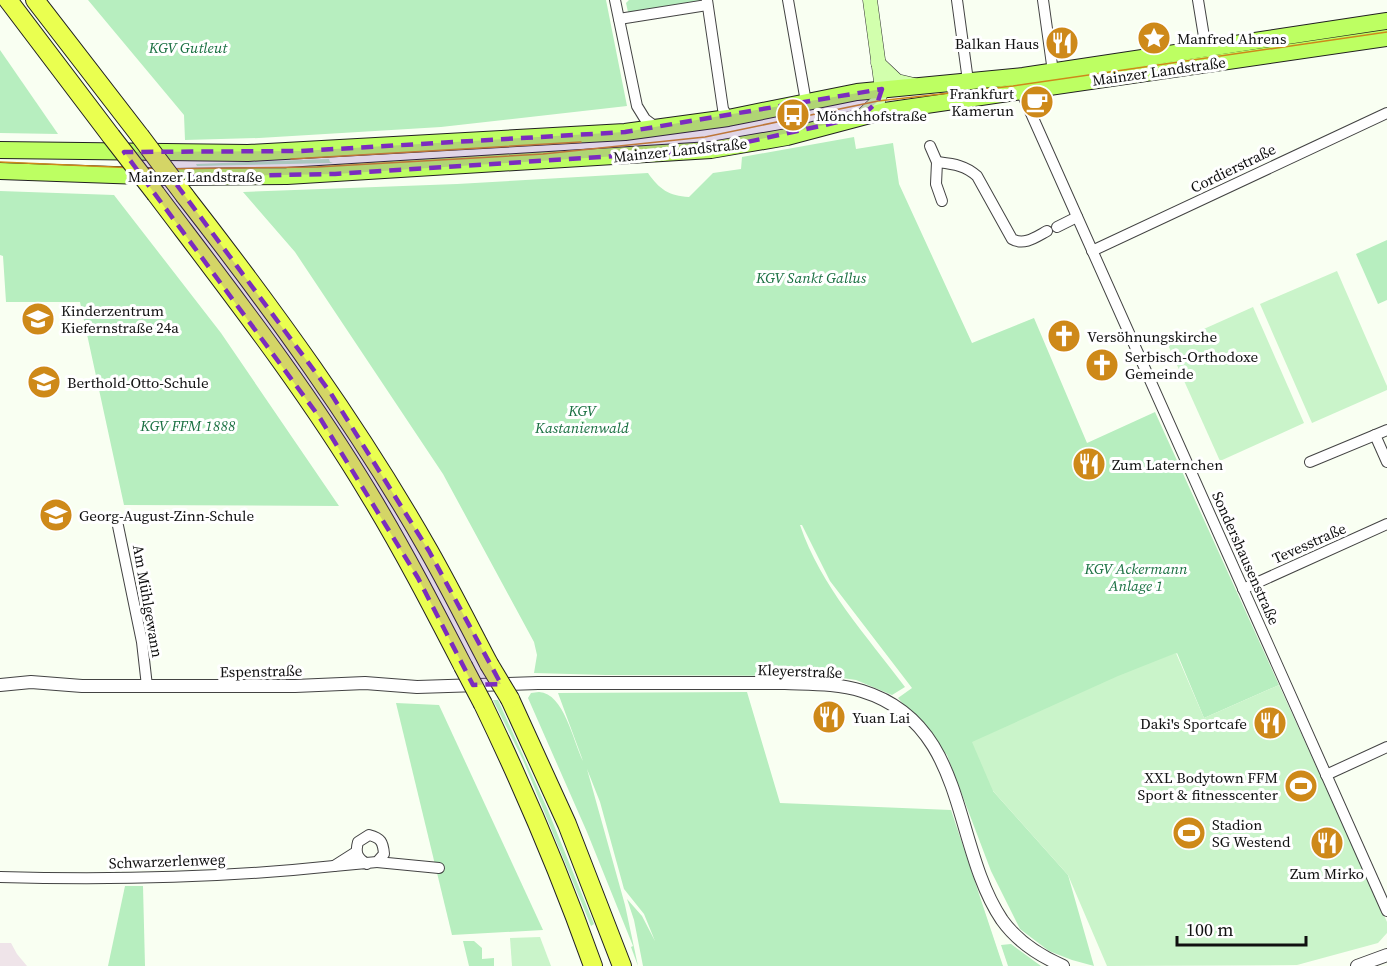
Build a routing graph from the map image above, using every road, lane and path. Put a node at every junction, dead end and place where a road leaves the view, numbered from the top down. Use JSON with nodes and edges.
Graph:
{"nodes":[{"id":1,"x":8,"y":0,"type":"edge"},
{"id":2,"x":35,"y":0,"type":"edge"},
{"id":3,"x":615,"y":0,"type":"edge"},
{"id":4,"x":788,"y":0,"type":"edge"},
{"id":5,"x":870,"y":0,"type":"edge"},
{"id":6,"x":957,"y":0,"type":"edge"},
{"id":7,"x":1042,"y":0,"type":"edge"},
{"id":8,"x":1198,"y":0,"type":"edge"},
{"id":9,"x":707,"y":2,"type":"edge"},
{"id":10,"x":619,"y":19,"type":"junction"},
{"id":11,"x":1387,"y":21,"type":"edge"},
{"id":12,"x":1387,"y":38,"type":"edge"},
{"id":13,"x":1206,"y":49,"type":"junction"},
{"id":14,"x":878,"y":63,"type":"junction"},
{"id":15,"x":1053,"y":72,"type":"junction"},
{"id":16,"x":968,"y":81,"type":"junction"},
{"id":17,"x":919,"y":85,"type":"junction"},
{"id":18,"x":882,"y":89,"type":"junction"},
{"id":19,"x":1021,"y":91,"type":"junction"},
{"id":20,"x":806,"y":102,"type":"junction"},
{"id":21,"x":636,"y":106,"type":"junction"},
{"id":22,"x":914,"y":106,"type":"junction"},
{"id":23,"x":1387,"y":113,"type":"edge"},
{"id":24,"x":861,"y":117,"type":"junction"},
{"id":25,"x":728,"y":118,"type":"junction"},
{"id":26,"x":657,"y":128,"type":"junction"},
{"id":27,"x":625,"y":132,"type":"junction"},
{"id":28,"x":930,"y":146,"type":"dead end"},
{"id":29,"x":0,"y":150,"type":"edge"},
{"id":30,"x":937,"y":162,"type":"junction"},
{"id":31,"x":0,"y":171,"type":"edge"},
{"id":32,"x":942,"y":201,"type":"dead end"},
{"id":33,"x":1077,"y":217,"type":"junction"},
{"id":34,"x":1092,"y":251,"type":"junction"},
{"id":35,"x":1387,"y":430,"type":"edge"},
{"id":36,"x":1375,"y":435,"type":"junction"},
{"id":37,"x":1310,"y":462,"type":"dead end"},
{"id":38,"x":1387,"y":462,"type":"edge"},
{"id":39,"x":117,"y":521,"type":"dead end"},
{"id":40,"x":1387,"y":524,"type":"edge"},
{"id":41,"x":1243,"y":589,"type":"junction"},
{"id":42,"x":523,"y":683,"type":"joint"},
{"id":43,"x":0,"y":685,"type":"edge"},
{"id":44,"x":147,"y":686,"type":"junction"},
{"id":45,"x":1387,"y":747,"type":"edge"},
{"id":46,"x":1326,"y":775,"type":"junction"},
{"id":47,"x":356,"y":852,"type":"junction"},
{"id":48,"x":372,"y":863,"type":"junction"},
{"id":49,"x":334,"y":866,"type":"junction"},
{"id":50,"x":439,"y":868,"type":"dead end"},
{"id":51,"x":0,"y":878,"type":"edge"},
{"id":52,"x":1387,"y":910,"type":"edge"},
{"id":53,"x":1387,"y":955,"type":"edge"},
{"id":54,"x":593,"y":966,"type":"edge"},
{"id":55,"x":622,"y":966,"type":"edge"},
{"id":56,"x":1063,"y":966,"type":"edge"},
{"id":57,"x":1357,"y":966,"type":"edge"}],
"edges":[{"from":1,"to":54,"type":"highway","bridge":true},
{"from":2,"to":55,"type":"highway","bridge":true},
{"from":3,"to":10,"type":"street"},
{"from":4,"to":20,"type":"street"},
{"from":5,"to":14,"type":"main road"},
{"from":6,"to":16,"type":"street"},
{"from":7,"to":15,"type":"street"},
{"from":8,"to":13,"type":"street"},
{"from":9,"to":10,"type":"street"},
{"from":9,"to":25,"type":"street"},
{"from":10,"to":21,"type":"street"},
{"from":11,"to":13,"type":"main road","name":"Mainzer Landstraße"},
{"from":12,"to":19,"type":"main road","name":"Mainzer Landstraße"},
{"from":13,"to":15,"type":"main road","name":"Mainzer Landstraße"},
{"from":14,"to":17,"type":"main road"},
{"from":14,"to":18,"type":"main road"},
{"from":15,"to":16,"type":"main road","name":"Mainzer Landstraße"},
{"from":16,"to":17,"type":"main road","name":"Mainzer Landstraße"},
{"from":17,"to":18,"type":"main road","name":"Mainzer Landstraße"},
{"from":18,"to":20,"type":"main road","name":"Mainzer Landstraße"},
{"from":18,"to":22,"type":"main road"},
{"from":18,"to":24,"type":"main road"},
{"from":19,"to":22,"type":"main road","name":"Mainzer Landstraße"},
{"from":19,"to":33,"type":"street","name":"Sondershausenstraße"},
{"from":20,"to":25,"type":"main road","name":"Mainzer Landstraße"},
{"from":21,"to":26,"type":"street"},
{"from":21,"to":27,"type":"street"},
{"from":22,"to":24,"type":"main road","name":"Mainzer Landstraße"},
{"from":23,"to":34,"type":"street","name":"Cordierstraße"},
{"from":24,"to":31,"type":"main road","name":"Mainzer Landstraße"},
{"from":25,"to":26,"type":"main road","name":"Mainzer Landstraße"},
{"from":26,"to":27,"type":"main road","name":"Mainzer Landstraße"},
{"from":27,"to":29,"type":"main road","name":"Mainzer Landstraße"},
{"from":28,"to":30,"type":"street"},
{"from":30,"to":32,"type":"street"},
{"from":30,"to":33,"type":"street"},
{"from":33,"to":34,"type":"street","name":"Sondershausenstraße"},
{"from":34,"to":41,"type":"street","name":"Sondershausenstraße"},
{"from":35,"to":36,"type":"street"},
{"from":36,"to":37,"type":"street"},
{"from":36,"to":38,"type":"street"},
{"from":39,"to":44,"type":"street","name":"Am Mühlgewann"},
{"from":40,"to":41,"type":"street","name":"Tevesstraße"},
{"from":41,"to":46,"type":"street","name":"Sondershausenstraße"},
{"from":42,"to":44,"type":"street","name":"Espenstraße"},
{"from":42,"to":56,"type":"street","name":"Kleyerstraße"},
{"from":43,"to":44,"type":"street","name":"Espenstraße"},
{"from":45,"to":46,"type":"street"},
{"from":46,"to":52,"type":"street","name":"Sondershausenstraße"},
{"from":47,"to":48,"type":"street"},
{"from":47,"to":48,"type":"street","name":"Schwarzerlenweg"},
{"from":47,"to":49,"type":"street","name":"Schwarzerlenweg"},
{"from":48,"to":49,"type":"street","name":"Schwarzerlenweg"},
{"from":48,"to":50,"type":"street","name":"Schwarzerlenweg"},
{"from":49,"to":51,"type":"street","name":"Schwarzerlenweg"},
{"from":53,"to":57,"type":"street"}]}
